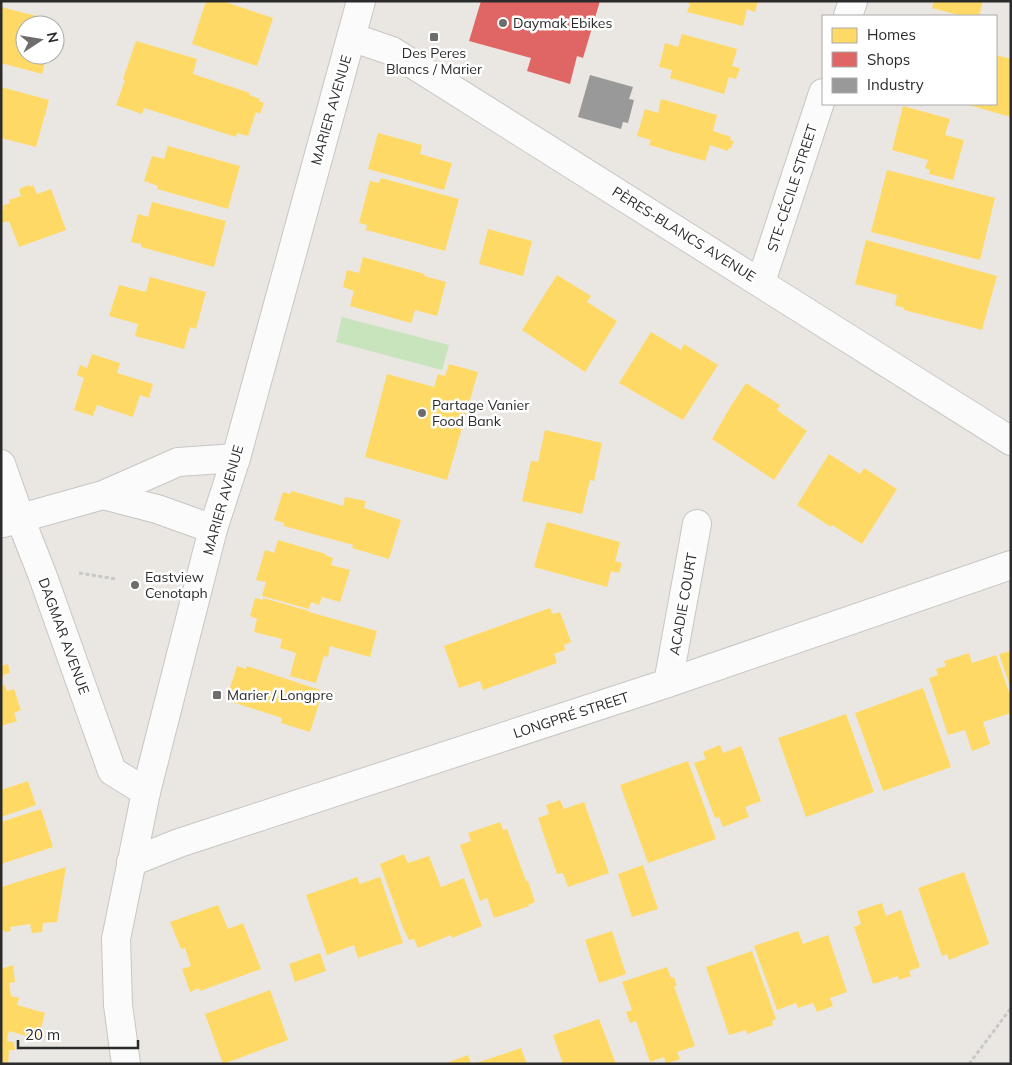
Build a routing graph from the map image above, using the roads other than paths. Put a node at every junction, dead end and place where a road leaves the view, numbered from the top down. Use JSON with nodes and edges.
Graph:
{"nodes":[{"id":1,"x":361,"y":1,"type":"edge"},
{"id":2,"x":853,"y":1,"type":"edge"},
{"id":3,"x":848,"y":15,"type":"edge"},
{"id":4,"x":351,"y":37,"type":"junction"},
{"id":5,"x":822,"y":96,"type":"edge"},
{"id":6,"x":761,"y":282,"type":"junction"},
{"id":7,"x":1011,"y":441,"type":"edge"},
{"id":8,"x":236,"y":458,"type":"junction"},
{"id":9,"x":1,"y":464,"type":"edge"},
{"id":10,"x":102,"y":495,"type":"junction"},
{"id":11,"x":10,"y":520,"type":"edge"},
{"id":12,"x":697,"y":524,"type":"dead end"},
{"id":13,"x":213,"y":529,"type":"junction"},
{"id":14,"x":1011,"y":565,"type":"edge"},
{"id":15,"x":668,"y":683,"type":"junction"},
{"id":16,"x":146,"y":792,"type":"junction"},
{"id":17,"x":131,"y":862,"type":"junction"},
{"id":18,"x":126,"y":1064,"type":"edge"}],
"edges":[{"from":1,"to":4,"type":"street","name":"MARIER AVENUE"},
{"from":2,"to":3,"type":"street"},
{"from":4,"to":6,"type":"street","name":"PÈRES-BLANCS AVENUE"},
{"from":4,"to":8,"type":"street","name":"MARIER AVENUE"},
{"from":5,"to":6,"type":"street","name":"STE-CÉCILE STREET"},
{"from":6,"to":7,"type":"street","name":"PÈRES-BLANCS AVENUE"},
{"from":8,"to":10,"type":"street"},
{"from":8,"to":13,"type":"street","name":"MARIER AVENUE"},
{"from":9,"to":11,"type":"street","name":"DAGMAR AVENUE"},
{"from":10,"to":11,"type":"street"},
{"from":10,"to":13,"type":"street"},
{"from":11,"to":16,"type":"street","name":"DAGMAR AVENUE"},
{"from":12,"to":15,"type":"street","name":"ACADIE COURT"},
{"from":13,"to":16,"type":"street","name":"MARIER AVENUE"},
{"from":14,"to":15,"type":"street","name":"LONGPRÉ STREET"},
{"from":15,"to":17,"type":"street","name":"LONGPRÉ STREET"},
{"from":16,"to":17,"type":"street","name":"MARIER AVENUE"},
{"from":17,"to":18,"type":"street","name":"MARIER AVENUE"}]}
